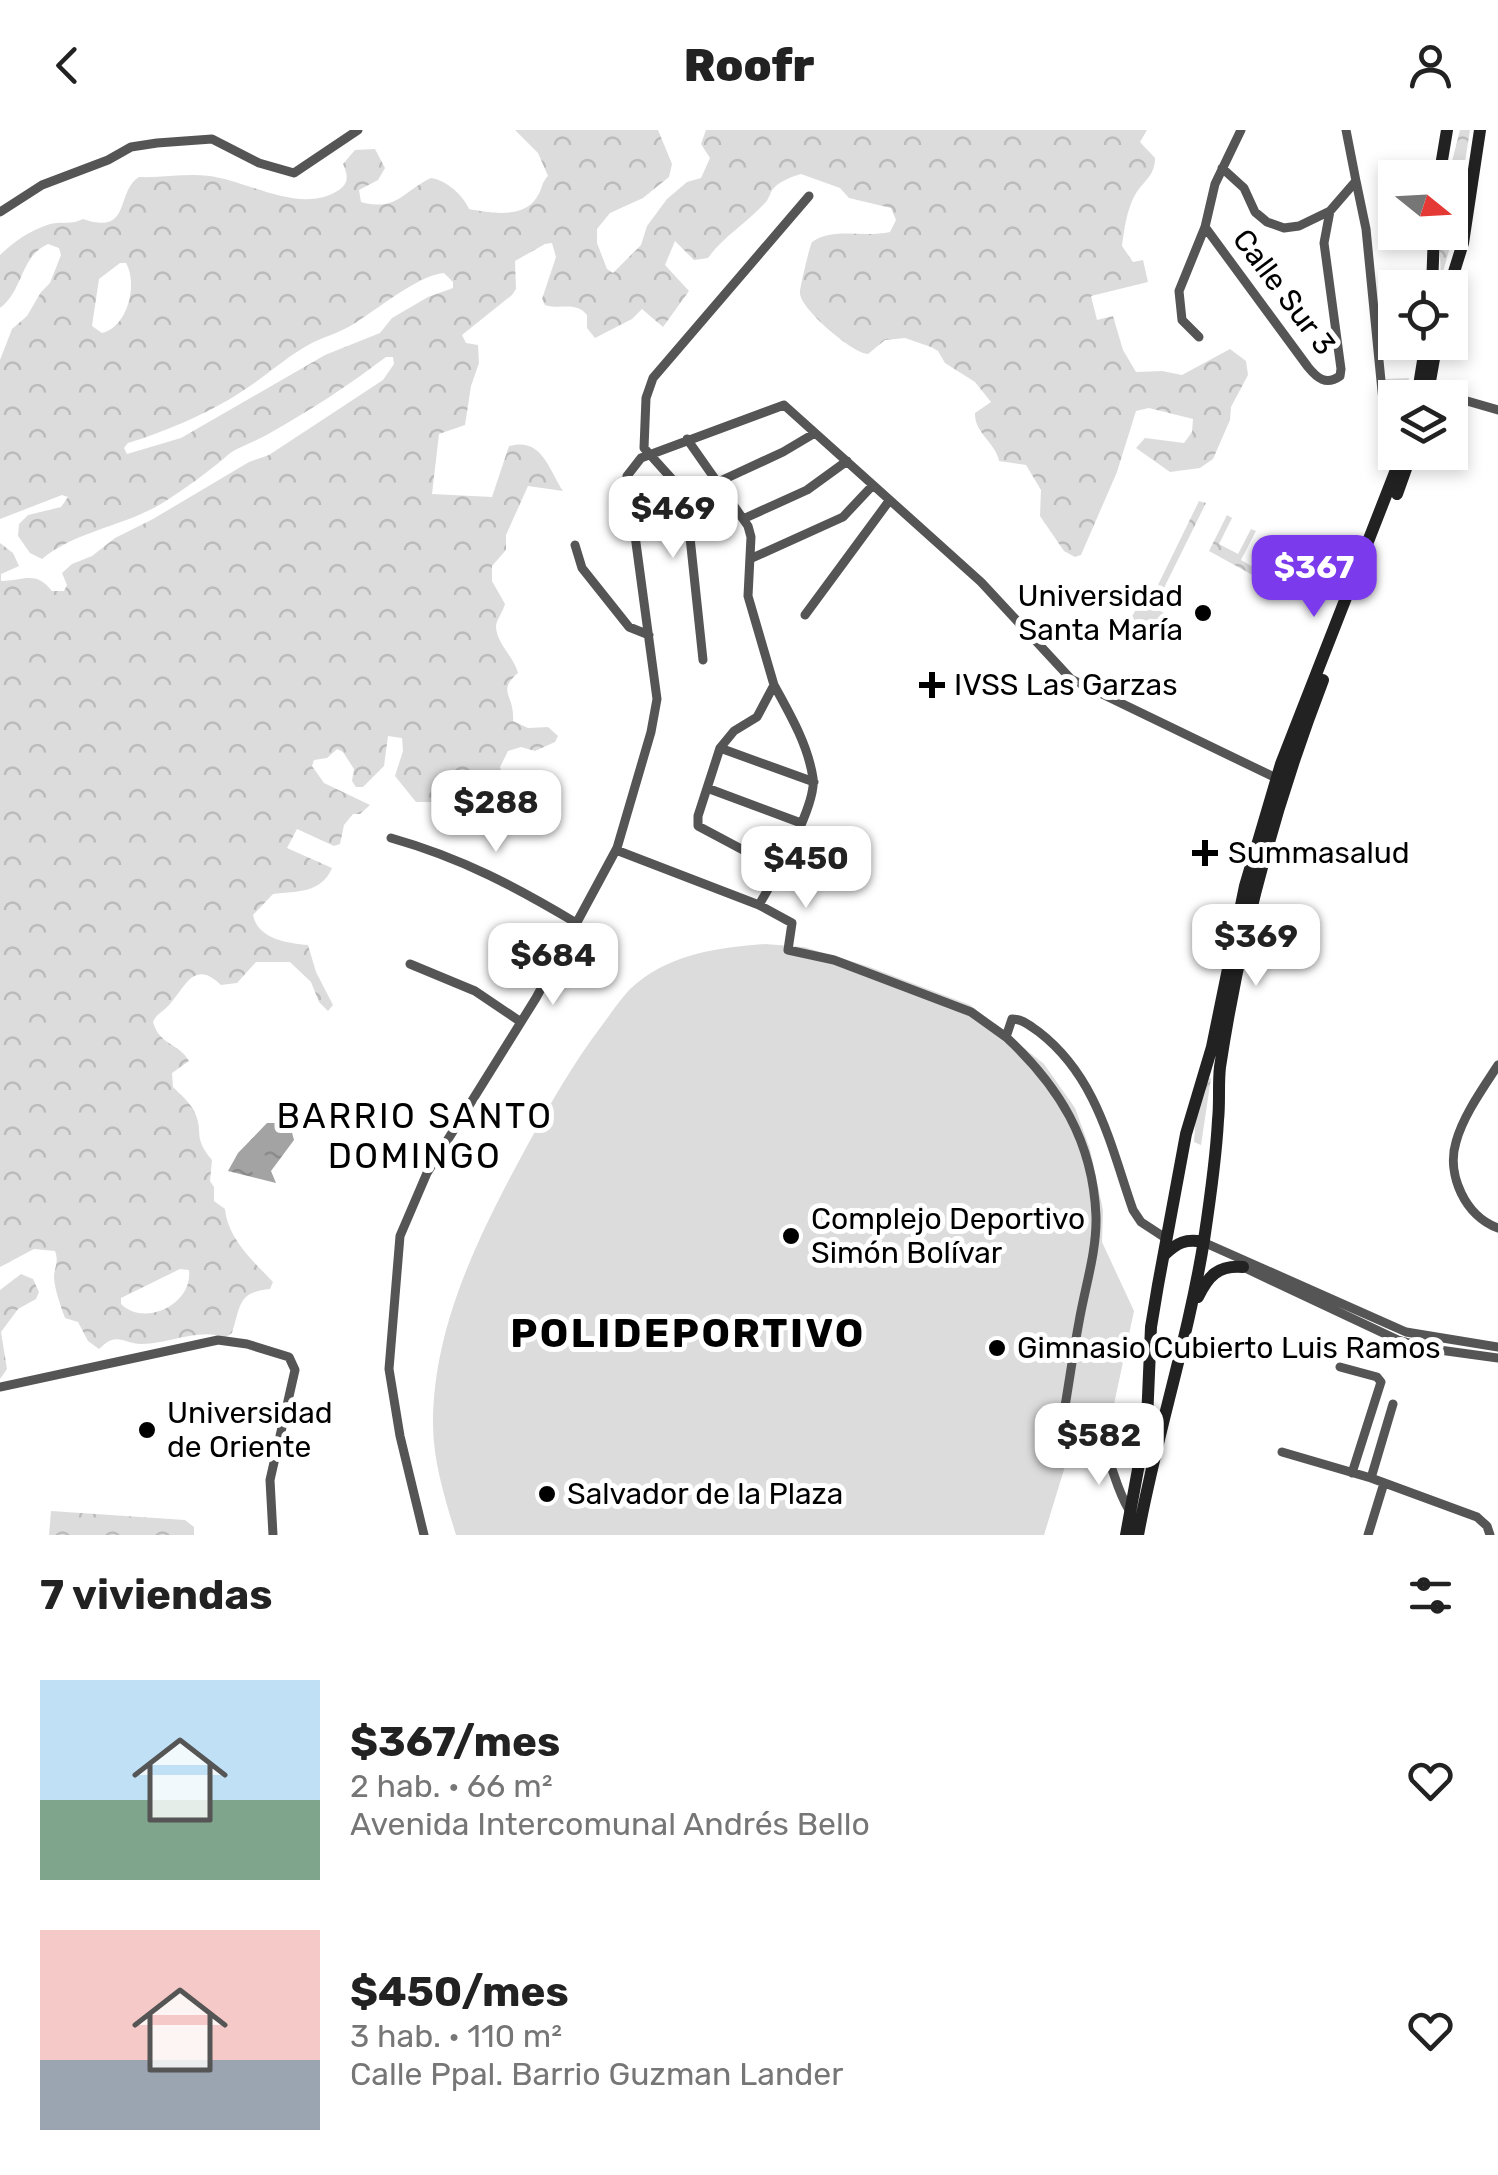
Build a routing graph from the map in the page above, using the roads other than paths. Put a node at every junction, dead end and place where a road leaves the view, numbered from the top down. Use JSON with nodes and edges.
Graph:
{"nodes":[{"id":1,"x":358,"y":130,"type":"edge"},
{"id":2,"x":1240,"y":130,"type":"edge"},
{"id":3,"x":1346,"y":130,"type":"edge"},
{"id":4,"x":1447,"y":130,"type":"edge"},
{"id":5,"x":1480,"y":130,"type":"edge"},
{"id":6,"x":1443,"y":160,"type":"edge"},
{"id":7,"x":1222,"y":168,"type":"junction"},
{"id":8,"x":1356,"y":181,"type":"junction"},
{"id":9,"x":809,"y":196,"type":"dead end"},
{"id":10,"x":1330,"y":211,"type":"junction"},
{"id":11,"x":0,"y":212,"type":"edge"},
{"id":12,"x":1205,"y":227,"type":"junction"},
{"id":13,"x":1454,"y":270,"type":"edge"},
{"id":14,"x":1200,"y":337,"type":"dead end"},
{"id":15,"x":1381,"y":380,"type":"edge"},
{"id":16,"x":1468,"y":404,"type":"edge"},
{"id":17,"x":1498,"y":410,"type":"edge"},
{"id":18,"x":815,"y":433,"type":"junction"},
{"id":19,"x":687,"y":439,"type":"junction"},
{"id":20,"x":647,"y":454,"type":"junction"},
{"id":21,"x":847,"y":461,"type":"junction"},
{"id":22,"x":1396,"y":470,"type":"edge"},
{"id":23,"x":1405,"y":470,"type":"edge"},
{"id":24,"x":716,"y":483,"type":"junction"},
{"id":25,"x":873,"y":485,"type":"junction"},
{"id":26,"x":890,"y":501,"type":"junction"},
{"id":27,"x":743,"y":519,"type":"junction"},
{"id":28,"x":576,"y":545,"type":"dead end"},
{"id":29,"x":750,"y":560,"type":"junction"},
{"id":30,"x":805,"y":616,"type":"dead end"},
{"id":31,"x":649,"y":635,"type":"junction"},
{"id":32,"x":702,"y":660,"type":"dead end"},
{"id":33,"x":774,"y":685,"type":"junction"},
{"id":34,"x":720,"y":748,"type":"junction"},
{"id":35,"x":1276,"y":778,"type":"junction"},
{"id":36,"x":814,"y":782,"type":"junction"},
{"id":37,"x":707,"y":788,"type":"junction"},
{"id":38,"x":801,"y":822,"type":"junction"},
{"id":39,"x":392,"y":838,"type":"dead end"},
{"id":40,"x":616,"y":850,"type":"junction"},
{"id":41,"x":779,"y":870,"type":"junction"},
{"id":42,"x":759,"y":905,"type":"junction"},
{"id":43,"x":578,"y":924,"type":"junction"},
{"id":44,"x":410,"y":964,"type":"dead end"},
{"id":45,"x":521,"y":1022,"type":"junction"},
{"id":46,"x":1006,"y":1037,"type":"junction"},
{"id":47,"x":1498,"y":1066,"type":"edge"},
{"id":48,"x":1498,"y":1228,"type":"edge"},
{"id":49,"x":1167,"y":1239,"type":"junction"},
{"id":50,"x":1196,"y":1240,"type":"junction"},
{"id":51,"x":1164,"y":1255,"type":"junction"},
{"id":52,"x":1243,"y":1267,"type":"joint"},
{"id":53,"x":1190,"y":1313,"type":"junction"},
{"id":54,"x":1498,"y":1347,"type":"edge"},
{"id":55,"x":1498,"y":1358,"type":"edge"},
{"id":56,"x":1340,"y":1367,"type":"dead end"},
{"id":57,"x":0,"y":1387,"type":"edge"},
{"id":58,"x":1393,"y":1404,"type":"dead end"},
{"id":59,"x":1147,"y":1420,"type":"junction"},
{"id":60,"x":1091,"y":1443,"type":"junction"},
{"id":61,"x":1282,"y":1452,"type":"dead end"},
{"id":62,"x":1352,"y":1473,"type":"junction"},
{"id":63,"x":1371,"y":1478,"type":"junction"},
{"id":64,"x":1384,"y":1484,"type":"junction"},
{"id":65,"x":1130,"y":1512,"type":"junction"},
{"id":66,"x":273,"y":1535,"type":"edge"},
{"id":67,"x":424,"y":1535,"type":"edge"},
{"id":68,"x":1126,"y":1535,"type":"edge"},
{"id":69,"x":1138,"y":1535,"type":"edge"},
{"id":70,"x":1368,"y":1535,"type":"edge"},
{"id":71,"x":1490,"y":1535,"type":"edge"}],
"edges":[{"from":1,"to":11,"type":"street"},
{"from":2,"to":7,"type":"street"},
{"from":3,"to":8,"type":"street"},
{"from":4,"to":6,"type":"main road"},
{"from":5,"to":13,"type":"main road"},
{"from":7,"to":10,"type":"street"},
{"from":7,"to":12,"type":"street"},
{"from":8,"to":10,"type":"street"},
{"from":8,"to":15,"type":"street"},
{"from":9,"to":20,"type":"street"},
{"from":10,"to":12,"type":"street","name":"Calle Sur 3"},
{"from":12,"to":14,"type":"street"},
{"from":16,"to":17,"type":"street"},
{"from":18,"to":19,"type":"street"},
{"from":18,"to":21,"type":"street"},
{"from":18,"to":24,"type":"street"},
{"from":19,"to":20,"type":"street"},
{"from":19,"to":24,"type":"street"},
{"from":20,"to":31,"type":"street"},
{"from":20,"to":32,"type":"street"},
{"from":21,"to":25,"type":"street"},
{"from":21,"to":27,"type":"street"},
{"from":22,"to":35,"type":"main road"},
{"from":23,"to":50,"type":"main road"},
{"from":24,"to":27,"type":"street"},
{"from":25,"to":26,"type":"street"},
{"from":25,"to":29,"type":"street"},
{"from":26,"to":30,"type":"street"},
{"from":26,"to":35,"type":"street"},
{"from":27,"to":29,"type":"street"},
{"from":28,"to":31,"type":"street"},
{"from":29,"to":33,"type":"street"},
{"from":31,"to":40,"type":"street"},
{"from":33,"to":34,"type":"street"},
{"from":33,"to":36,"type":"street"},
{"from":34,"to":36,"type":"street"},
{"from":34,"to":37,"type":"street"},
{"from":35,"to":49,"type":"main road"},
{"from":36,"to":38,"type":"street"},
{"from":37,"to":38,"type":"street"},
{"from":37,"to":41,"type":"street"},
{"from":38,"to":41,"type":"street"},
{"from":39,"to":43,"type":"street"},
{"from":40,"to":42,"type":"street"},
{"from":40,"to":43,"type":"street"},
{"from":41,"to":42,"type":"street"},
{"from":42,"to":46,"type":"street"},
{"from":43,"to":45,"type":"street"},
{"from":44,"to":45,"type":"street"},
{"from":45,"to":67,"type":"street"},
{"from":46,"to":49,"type":"street"},
{"from":46,"to":60,"type":"street"},
{"from":47,"to":48,"type":"street"},
{"from":49,"to":51,"type":"main road"},
{"from":50,"to":51,"type":"main road"},
{"from":50,"to":53,"type":"main road"},
{"from":50,"to":54,"type":"street"},
{"from":51,"to":59,"type":"main road"},
{"from":52,"to":53,"type":"main road"},
{"from":52,"to":55,"type":"street"},
{"from":53,"to":69,"type":"main road"},
{"from":56,"to":62,"type":"street"},
{"from":57,"to":66,"type":"street"},
{"from":58,"to":63,"type":"street"},
{"from":59,"to":60,"type":"street"},
{"from":59,"to":65,"type":"main road"},
{"from":60,"to":65,"type":"street"},
{"from":61,"to":62,"type":"street"},
{"from":62,"to":63,"type":"street"},
{"from":63,"to":64,"type":"street"},
{"from":64,"to":70,"type":"street"},
{"from":64,"to":71,"type":"street"},
{"from":65,"to":68,"type":"main road"}]}
